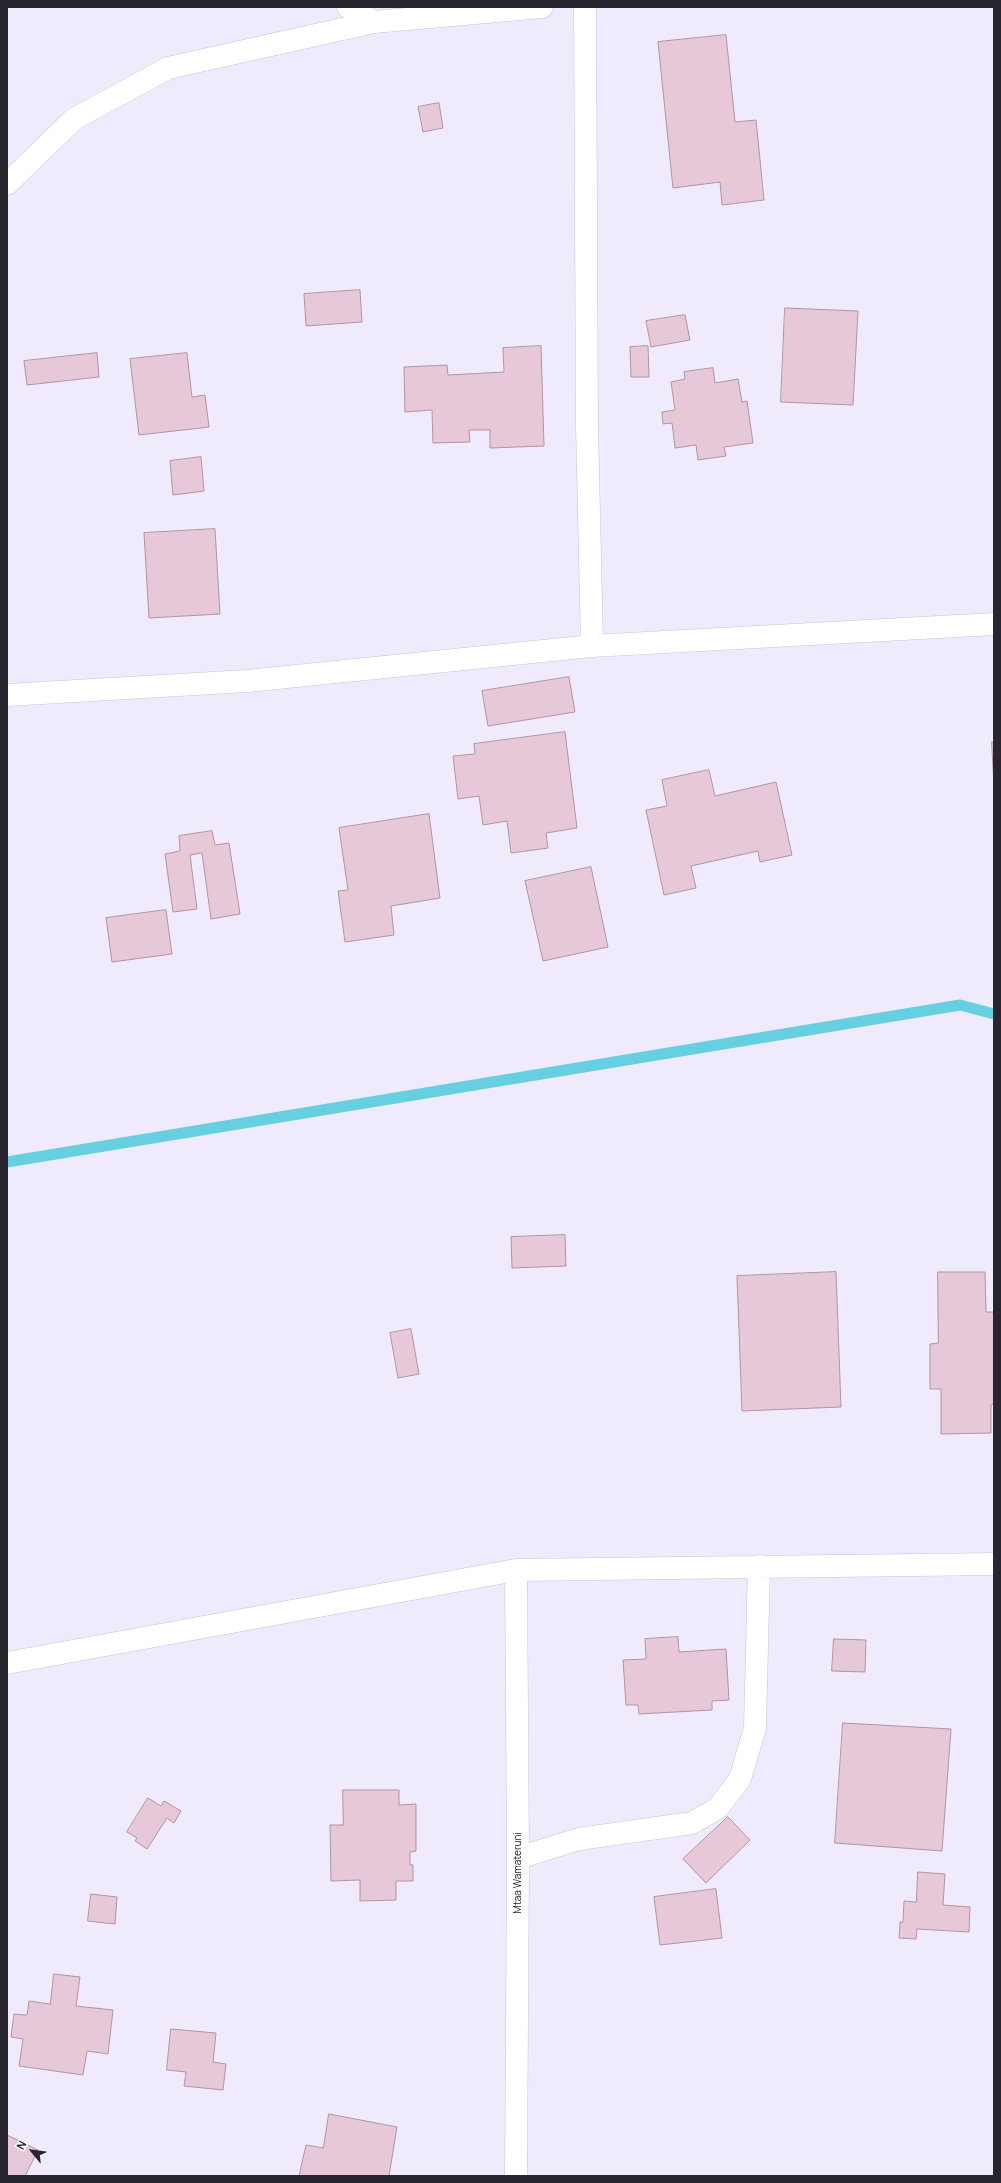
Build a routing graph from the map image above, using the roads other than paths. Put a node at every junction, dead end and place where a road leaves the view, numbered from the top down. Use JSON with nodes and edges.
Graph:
{"nodes":[{"id":1,"x":348,"y":7,"type":"edge"},
{"id":2,"x":542,"y":7,"type":"edge"},
{"id":3,"x":586,"y":7,"type":"edge"},
{"id":4,"x":374,"y":22,"type":"junction"},
{"id":5,"x":7,"y":184,"type":"edge"},
{"id":6,"x":994,"y":624,"type":"edge"},
{"id":7,"x":592,"y":646,"type":"junction"},
{"id":8,"x":7,"y":695,"type":"edge"},
{"id":9,"x":994,"y":1564,"type":"edge"},
{"id":10,"x":758,"y":1566,"type":"junction"},
{"id":11,"x":516,"y":1570,"type":"junction"},
{"id":12,"x":7,"y":1663,"type":"edge"},
{"id":13,"x":518,"y":1858,"type":"junction"},
{"id":14,"x":516,"y":2176,"type":"edge"}],
"edges":[{"from":1,"to":4,"type":"street"},
{"from":2,"to":4,"type":"street"},
{"from":3,"to":7,"type":"street"},
{"from":4,"to":5,"type":"street"},
{"from":6,"to":7,"type":"street"},
{"from":7,"to":8,"type":"street"},
{"from":9,"to":10,"type":"street"},
{"from":10,"to":11,"type":"street"},
{"from":10,"to":13,"type":"street"},
{"from":11,"to":12,"type":"street"},
{"from":11,"to":13,"type":"street","name":"Mtaa Wamateruni"},
{"from":13,"to":14,"type":"street","name":"Mtaa Wamateruni"}]}
